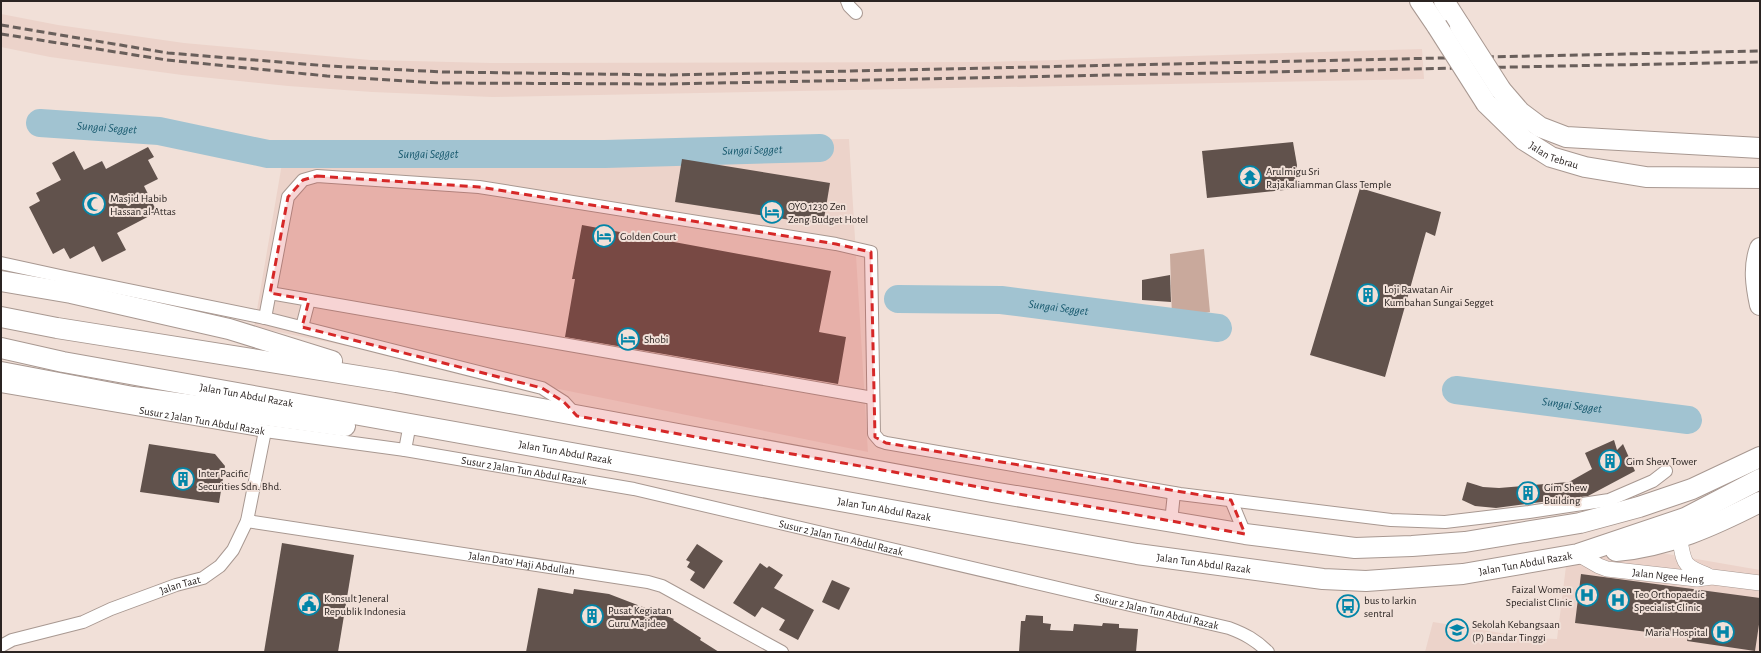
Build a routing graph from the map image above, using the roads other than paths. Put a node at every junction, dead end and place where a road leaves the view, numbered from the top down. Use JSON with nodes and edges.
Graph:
{"nodes":[{"id":1,"x":847,"y":1,"type":"edge"},
{"id":2,"x":1420,"y":1,"type":"edge"},
{"id":3,"x":1444,"y":1,"type":"edge"},
{"id":4,"x":856,"y":13,"type":"dead end"},
{"id":5,"x":1760,"y":148,"type":"edge"},
{"id":6,"x":1760,"y":178,"type":"edge"},
{"id":7,"x":1760,"y":248,"type":"edge"},
{"id":8,"x":1,"y":262,"type":"edge"},
{"id":9,"x":1,"y":281,"type":"edge"},
{"id":10,"x":270,"y":293,"type":"junction"},
{"id":11,"x":309,"y":300,"type":"junction"},
{"id":12,"x":1760,"y":305,"type":"edge"},
{"id":13,"x":1,"y":317,"type":"edge"},
{"id":14,"x":265,"y":318,"type":"junction"},
{"id":15,"x":302,"y":327,"type":"junction"},
{"id":16,"x":1,"y":348,"type":"edge"},
{"id":17,"x":1,"y":372,"type":"edge"},
{"id":18,"x":396,"y":382,"type":"junction"},
{"id":19,"x":1,"y":386,"type":"edge"},
{"id":20,"x":873,"y":398,"type":"junction"},
{"id":21,"x":577,"y":416,"type":"junction"},
{"id":22,"x":440,"y":430,"type":"junction"},
{"id":23,"x":265,"y":431,"type":"junction"},
{"id":24,"x":406,"y":442,"type":"junction"},
{"id":25,"x":1760,"y":457,"type":"edge"},
{"id":26,"x":1666,"y":471,"type":"dead end"},
{"id":27,"x":1760,"y":479,"type":"edge"},
{"id":28,"x":1174,"y":493,"type":"junction"},
{"id":29,"x":1232,"y":500,"type":"junction"},
{"id":30,"x":1760,"y":502,"type":"edge"},
{"id":31,"x":247,"y":521,"type":"junction"},
{"id":32,"x":1171,"y":522,"type":"junction"},
{"id":33,"x":1245,"y":534,"type":"junction"},
{"id":34,"x":1679,"y":537,"type":"junction"},
{"id":35,"x":1578,"y":554,"type":"junction"},
{"id":36,"x":1712,"y":576,"type":"junction"},
{"id":37,"x":1760,"y":583,"type":"edge"},
{"id":38,"x":1,"y":646,"type":"edge"},
{"id":39,"x":782,"y":652,"type":"edge"},
{"id":40,"x":1268,"y":652,"type":"edge"}],
"edges":[{"from":1,"to":4,"type":"street"},
{"from":2,"to":6,"type":"highway","name":"Jalan Tebrau","bridge":true},
{"from":3,"to":5,"type":"highway","name":"Jalan Tebrau","bridge":true},
{"from":7,"to":12,"type":"highway"},
{"from":8,"to":14,"type":"street"},
{"from":9,"to":18,"type":"highway"},
{"from":10,"to":11,"type":"street"},
{"from":10,"to":14,"type":"street"},
{"from":10,"to":20,"type":"street"},
{"from":11,"to":15,"type":"street"},
{"from":11,"to":20,"type":"street"},
{"from":13,"to":18,"type":"highway"},
{"from":14,"to":15,"type":"street"},
{"from":15,"to":21,"type":"street"},
{"from":16,"to":22,"type":"highway","name":"Jalan Tun Abdul Razak"},
{"from":17,"to":24,"type":"highway"},
{"from":18,"to":21,"type":"highway"},
{"from":19,"to":23,"type":"street","name":"Susur 2 Jalan Tun Abdul Razak"},
{"from":20,"to":28,"type":"street"},
{"from":21,"to":32,"type":"highway"},
{"from":22,"to":24,"type":"highway"},
{"from":22,"to":35,"type":"highway","name":"Jalan Tun Abdul Razak"},
{"from":23,"to":24,"type":"street","name":"Susur 2 Jalan Tun Abdul Razak"},
{"from":23,"to":31,"type":"street","name":"Jalan Taat"},
{"from":24,"to":40,"type":"street","name":"Susur 2 Jalan Tun Abdul Razak"},
{"from":25,"to":33,"type":"highway"},
{"from":26,"to":29,"type":"street"},
{"from":27,"to":35,"type":"highway","name":"Jalan Tun Abdul Razak"},
{"from":28,"to":29,"type":"street"},
{"from":28,"to":32,"type":"street"},
{"from":29,"to":33,"type":"street"},
{"from":30,"to":34,"type":"highway"},
{"from":31,"to":38,"type":"street","name":"Jalan Taat"},
{"from":31,"to":39,"type":"street","name":"Jalan Dato' Haji Abdullah"},
{"from":32,"to":33,"type":"highway"},
{"from":34,"to":35,"type":"highway"},
{"from":34,"to":36,"type":"street"},
{"from":35,"to":36,"type":"street","name":"Jalan Ngee Heng"},
{"from":36,"to":37,"type":"street","name":"Jalan Ngee Heng"}]}
